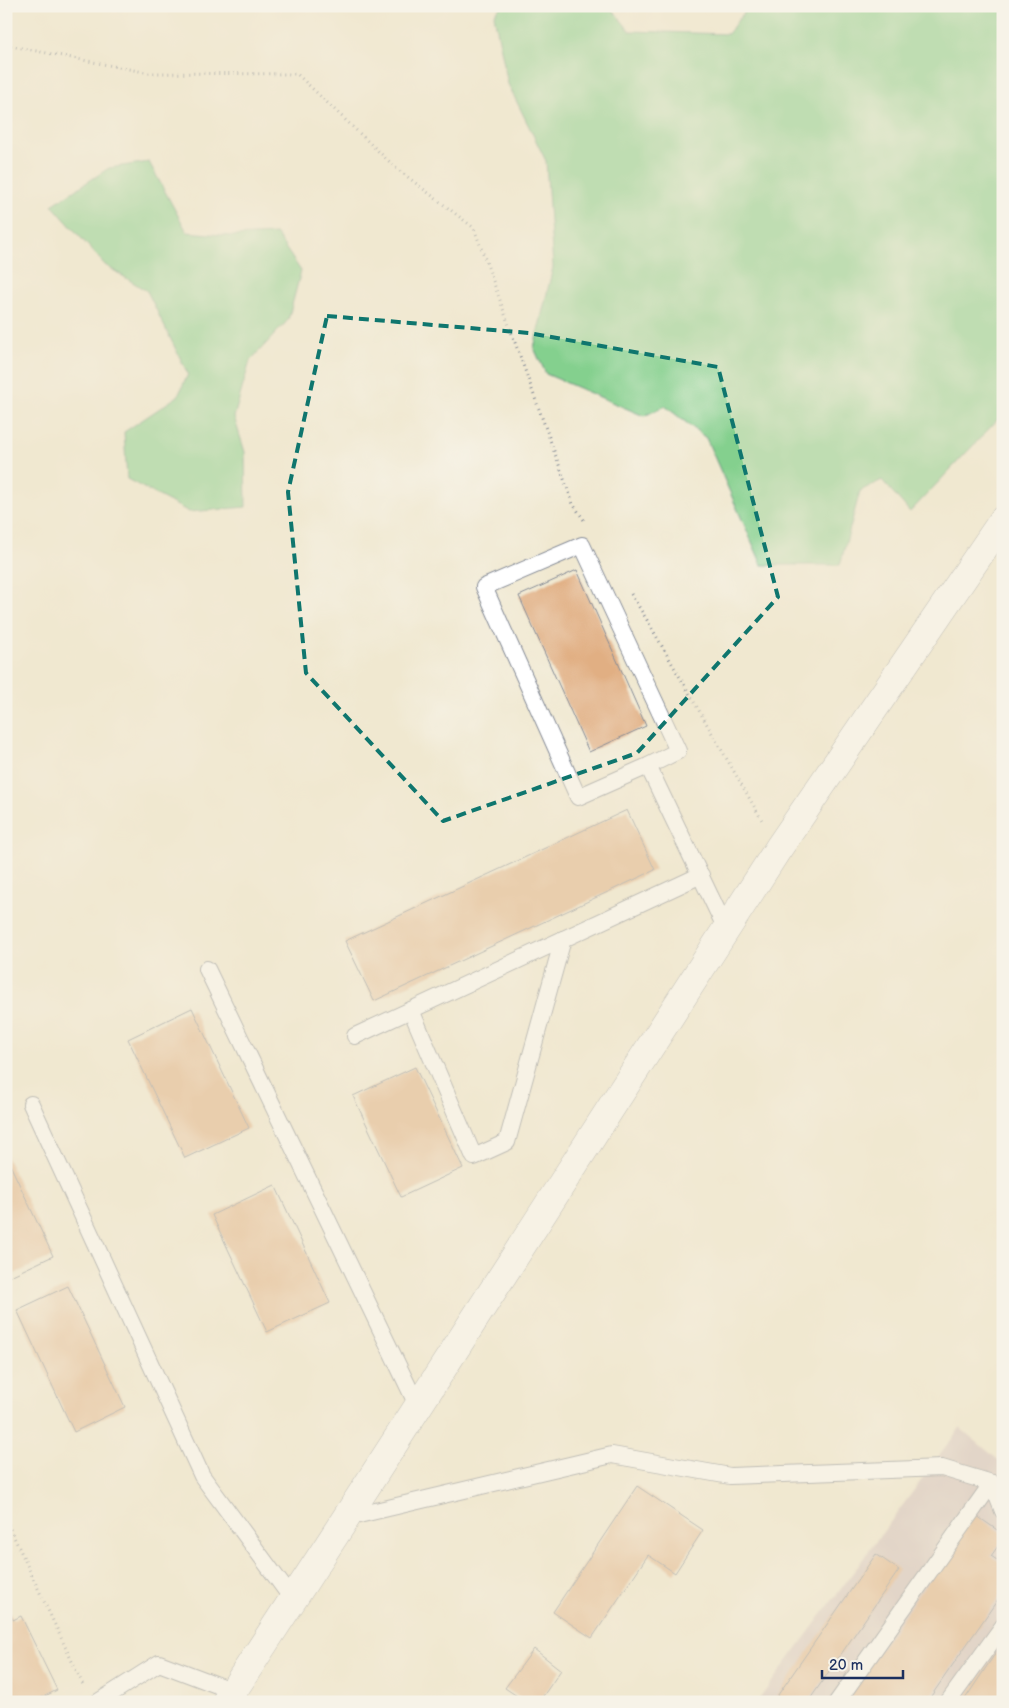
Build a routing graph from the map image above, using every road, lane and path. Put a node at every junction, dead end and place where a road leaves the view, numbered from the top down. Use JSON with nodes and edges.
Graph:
{"nodes":[{"id":1,"x":6,"y":44,"type":"edge"},
{"id":2,"x":1003,"y":520,"type":"edge"},
{"id":3,"x":589,"y":529,"type":"dead end"},
{"id":4,"x":626,"y":586,"type":"dead end"},
{"id":5,"x":648,"y":766,"type":"junction"},
{"id":6,"x":778,"y":849,"type":"junction"},
{"id":7,"x":700,"y":875,"type":"junction"},
{"id":8,"x":726,"y":929,"type":"junction"},
{"id":9,"x":563,"y":939,"type":"junction"},
{"id":10,"x":207,"y":969,"type":"dead end"},
{"id":11,"x":411,"y":1010,"type":"junction"},
{"id":12,"x":355,"y":1036,"type":"dead end"},
{"id":13,"x":31,"y":1104,"type":"dead end"},
{"id":14,"x":418,"y":1407,"type":"junction"},
{"id":15,"x":992,"y":1483,"type":"junction"},
{"id":16,"x":1003,"y":1511,"type":"edge"},
{"id":17,"x":346,"y":1518,"type":"junction"},
{"id":18,"x":6,"y":1520,"type":"edge"},
{"id":19,"x":293,"y":1600,"type":"junction"},
{"id":20,"x":1003,"y":1626,"type":"edge"},
{"id":21,"x":92,"y":1697,"type":"edge"},
{"id":22,"x":229,"y":1697,"type":"edge"},
{"id":23,"x":836,"y":1702,"type":"edge"},
{"id":24,"x":948,"y":1702,"type":"edge"}],
"edges":[{"from":1,"to":3,"type":"path"},
{"from":2,"to":6,"type":"street"},
{"from":4,"to":6,"type":"path"},
{"from":5,"to":5,"type":"lane"},
{"from":5,"to":7,"type":"lane"},
{"from":6,"to":8,"type":"street"},
{"from":7,"to":8,"type":"lane"},
{"from":7,"to":9,"type":"lane"},
{"from":8,"to":14,"type":"street"},
{"from":9,"to":11,"type":"lane"},
{"from":9,"to":11,"type":"lane"},
{"from":10,"to":14,"type":"lane"},
{"from":11,"to":12,"type":"lane"},
{"from":13,"to":19,"type":"lane"},
{"from":14,"to":17,"type":"street"},
{"from":15,"to":16,"type":"lane"},
{"from":15,"to":17,"type":"lane"},
{"from":15,"to":23,"type":"lane"},
{"from":17,"to":19,"type":"street"},
{"from":18,"to":21,"type":"path"},
{"from":19,"to":22,"type":"street"},
{"from":20,"to":24,"type":"lane"},
{"from":21,"to":22,"type":"lane"}]}
